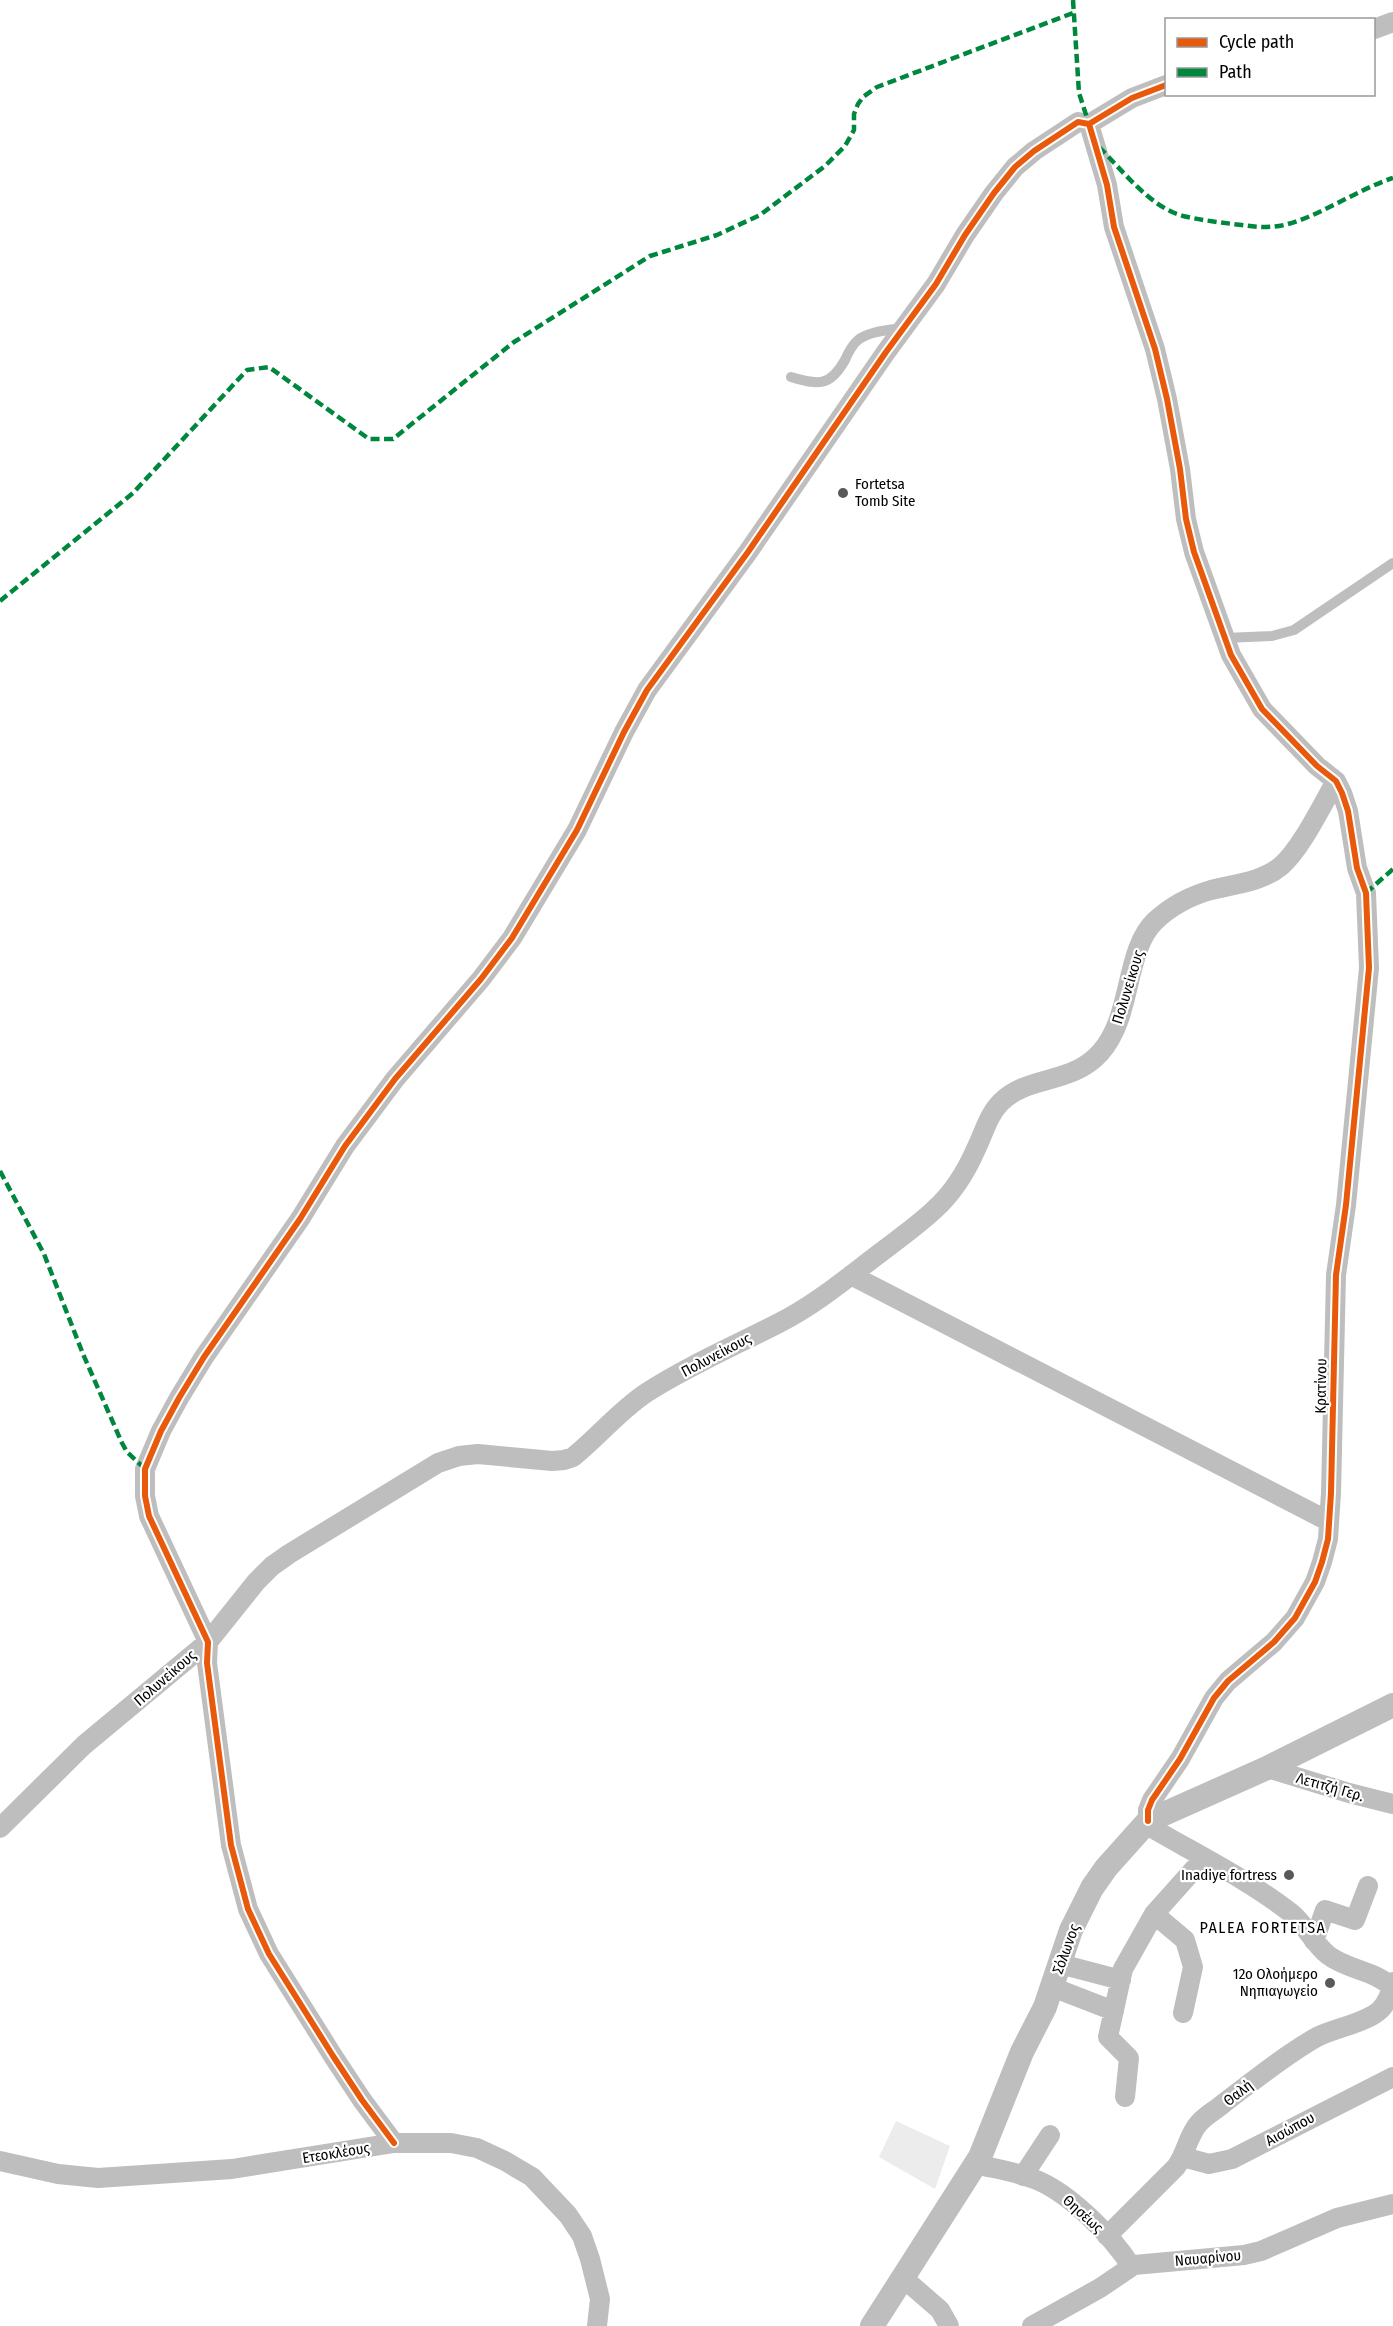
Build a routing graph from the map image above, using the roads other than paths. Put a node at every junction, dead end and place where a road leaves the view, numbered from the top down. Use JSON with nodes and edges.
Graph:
{"nodes":[{"id":1,"x":1393,"y":22,"type":"edge"},
{"id":2,"x":1375,"y":29,"type":"edge"},
{"id":3,"x":1165,"y":86,"type":"edge"},
{"id":4,"x":1089,"y":124,"type":"junction"},
{"id":5,"x":904,"y":328,"type":"junction"},
{"id":6,"x":791,"y":377,"type":"dead end"},
{"id":7,"x":1393,"y":563,"type":"edge"},
{"id":8,"x":1225,"y":638,"type":"junction"},
{"id":9,"x":1335,"y":781,"type":"junction"},
{"id":10,"x":851,"y":1275,"type":"junction"},
{"id":11,"x":1328,"y":1521,"type":"junction"},
{"id":12,"x":208,"y":1642,"type":"junction"},
{"id":13,"x":1393,"y":1705,"type":"edge"},
{"id":14,"x":1267,"y":1768,"type":"junction"},
{"id":15,"x":1393,"y":1804,"type":"edge"},
{"id":16,"x":1146,"y":1822,"type":"junction"},
{"id":17,"x":0,"y":1828,"type":"edge"},
{"id":18,"x":1204,"y":1858,"type":"junction"},
{"id":19,"x":1368,"y":1886,"type":"dead end"},
{"id":20,"x":1154,"y":1914,"type":"junction"},
{"id":21,"x":1314,"y":1941,"type":"junction"},
{"id":22,"x":1060,"y":1964,"type":"junction"},
{"id":23,"x":1120,"y":1980,"type":"junction"},
{"id":24,"x":1393,"y":1986,"type":"edge"},
{"id":25,"x":1052,"y":1987,"type":"junction"},
{"id":26,"x":1114,"y":2011,"type":"junction"},
{"id":27,"x":1183,"y":2013,"type":"dead end"},
{"id":28,"x":1393,"y":2076,"type":"edge"},
{"id":29,"x":1125,"y":2097,"type":"dead end"},
{"id":30,"x":1050,"y":2134,"type":"dead end"},
{"id":31,"x":394,"y":2143,"type":"junction"},
{"id":32,"x":1183,"y":2157,"type":"junction"},
{"id":33,"x":0,"y":2161,"type":"edge"},
{"id":34,"x":975,"y":2164,"type":"junction"},
{"id":35,"x":1023,"y":2176,"type":"junction"},
{"id":36,"x":1393,"y":2204,"type":"edge"},
{"id":37,"x":1107,"y":2236,"type":"junction"},
{"id":38,"x":1131,"y":2266,"type":"junction"},
{"id":39,"x":902,"y":2277,"type":"junction"},
{"id":40,"x":597,"y":2326,"type":"edge"},
{"id":41,"x":872,"y":2326,"type":"edge"},
{"id":42,"x":949,"y":2326,"type":"edge"},
{"id":43,"x":1032,"y":2326,"type":"edge"}],
"edges":[{"from":1,"to":2,"type":"street"},
{"from":3,"to":4,"type":"street"},
{"from":4,"to":5,"type":"street"},
{"from":4,"to":8,"type":"street"},
{"from":5,"to":6,"type":"lane"},
{"from":5,"to":12,"type":"street"},
{"from":7,"to":8,"type":"lane"},
{"from":8,"to":9,"type":"street"},
{"from":9,"to":10,"type":"street","name":"Πολυνείκους"},
{"from":9,"to":11,"type":"street","name":"Κρατίνου"},
{"from":10,"to":11,"type":"street"},
{"from":10,"to":12,"type":"street","name":"Πολυνείκους"},
{"from":11,"to":16,"type":"street","name":"Κρατίνου"},
{"from":12,"to":17,"type":"street","name":"Πολυνείκους"},
{"from":12,"to":31,"type":"street"},
{"from":13,"to":14,"type":"street","name":"Σόλωνος"},
{"from":14,"to":15,"type":"street","name":"Λετιτζή Γερ."},
{"from":14,"to":16,"type":"street","name":"Σόλωνος"},
{"from":16,"to":18,"type":"street"},
{"from":16,"to":22,"type":"street","name":"Σόλωνος"},
{"from":18,"to":20,"type":"street"},
{"from":18,"to":21,"type":"street"},
{"from":19,"to":21,"type":"street"},
{"from":20,"to":23,"type":"street"},
{"from":20,"to":27,"type":"street"},
{"from":21,"to":24,"type":"street"},
{"from":22,"to":23,"type":"street"},
{"from":22,"to":25,"type":"street","name":"Σόλωνος"},
{"from":23,"to":26,"type":"street"},
{"from":24,"to":32,"type":"street","name":"Θαλή"},
{"from":25,"to":26,"type":"street"},
{"from":25,"to":34,"type":"street","name":"Σόλωνος"},
{"from":26,"to":29,"type":"street"},
{"from":28,"to":32,"type":"street","name":"Αισώπου"},
{"from":30,"to":35,"type":"street"},
{"from":31,"to":33,"type":"street","name":"Ετεοκλέους"},
{"from":31,"to":40,"type":"street","name":"Ετεοκλέους"},
{"from":32,"to":37,"type":"street","name":"Θαλή"},
{"from":34,"to":35,"type":"street","name":"Θησέως"},
{"from":34,"to":39,"type":"street","name":"Σόλωνος"},
{"from":35,"to":37,"type":"street","name":"Θησέως"},
{"from":36,"to":38,"type":"street","name":"Ναυαρίνου"},
{"from":37,"to":38,"type":"street","name":"Θησέως"},
{"from":38,"to":43,"type":"street","name":"Ναυαρίνου"},
{"from":39,"to":41,"type":"street","name":"Σόλωνος"},
{"from":39,"to":42,"type":"street"}]}
